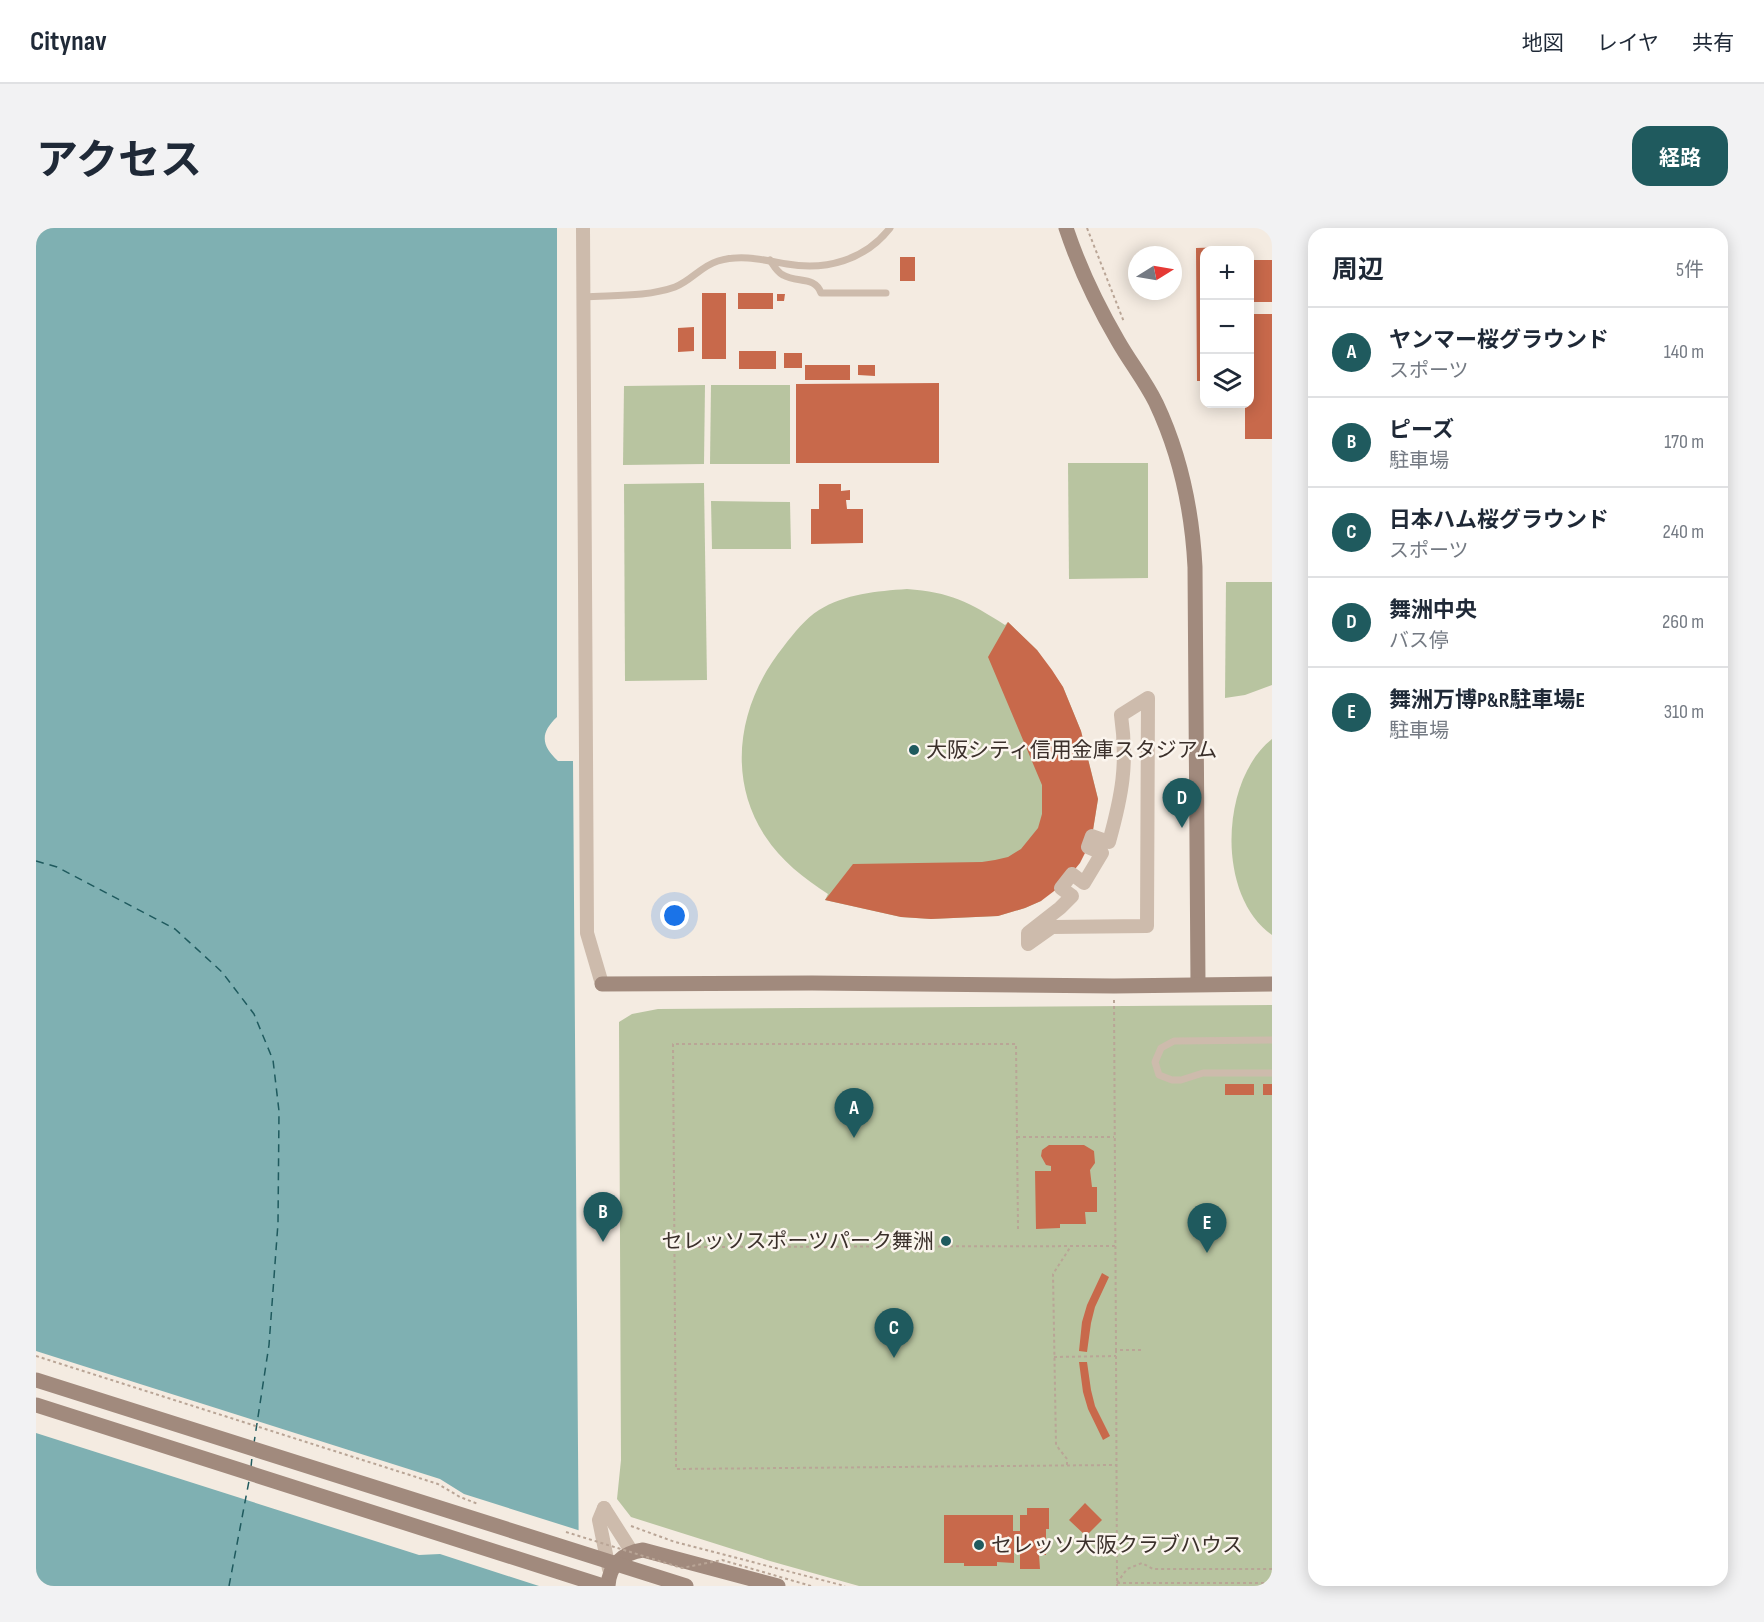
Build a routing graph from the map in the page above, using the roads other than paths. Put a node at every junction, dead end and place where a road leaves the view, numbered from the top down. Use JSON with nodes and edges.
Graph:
{"nodes":[{"id":1,"x":583,"y":228,"type":"edge"},
{"id":2,"x":890,"y":228,"type":"edge"},
{"id":3,"x":1066,"y":228,"type":"edge"},
{"id":4,"x":770,"y":261,"type":"junction"},
{"id":5,"x":886,"y":293,"type":"dead end"},
{"id":6,"x":584,"y":297,"type":"junction"},
{"id":7,"x":1102,"y":853,"type":"joint"},
{"id":8,"x":602,"y":984,"type":"joint"},
{"id":9,"x":1198,"y":984,"type":"junction"},
{"id":10,"x":1272,"y":984,"type":"edge"},
{"id":11,"x":1272,"y":1040,"type":"edge"},
{"id":12,"x":1272,"y":1073,"type":"edge"},
{"id":13,"x":36,"y":1380,"type":"edge"},
{"id":14,"x":36,"y":1405,"type":"edge"},
{"id":15,"x":632,"y":1552,"type":"junction"},
{"id":16,"x":607,"y":1582,"type":"edge"},
{"id":17,"x":686,"y":1586,"type":"edge"},
{"id":18,"x":778,"y":1586,"type":"edge"}],
"edges":[{"from":1,"to":6,"type":"street"},
{"from":2,"to":4,"type":"lane"},
{"from":3,"to":9,"type":"street"},
{"from":4,"to":5,"type":"lane"},
{"from":4,"to":6,"type":"lane"},
{"from":6,"to":8,"type":"street"},
{"from":7,"to":7,"type":"street"},
{"from":8,"to":9,"type":"street"},
{"from":9,"to":10,"type":"street"},
{"from":11,"to":12,"type":"lane"},
{"from":13,"to":17,"type":"street","bridge":true},
{"from":14,"to":16,"type":"street","bridge":true},
{"from":15,"to":16,"type":"street"},
{"from":15,"to":16,"type":"street"},
{"from":15,"to":18,"type":"street"}]}
